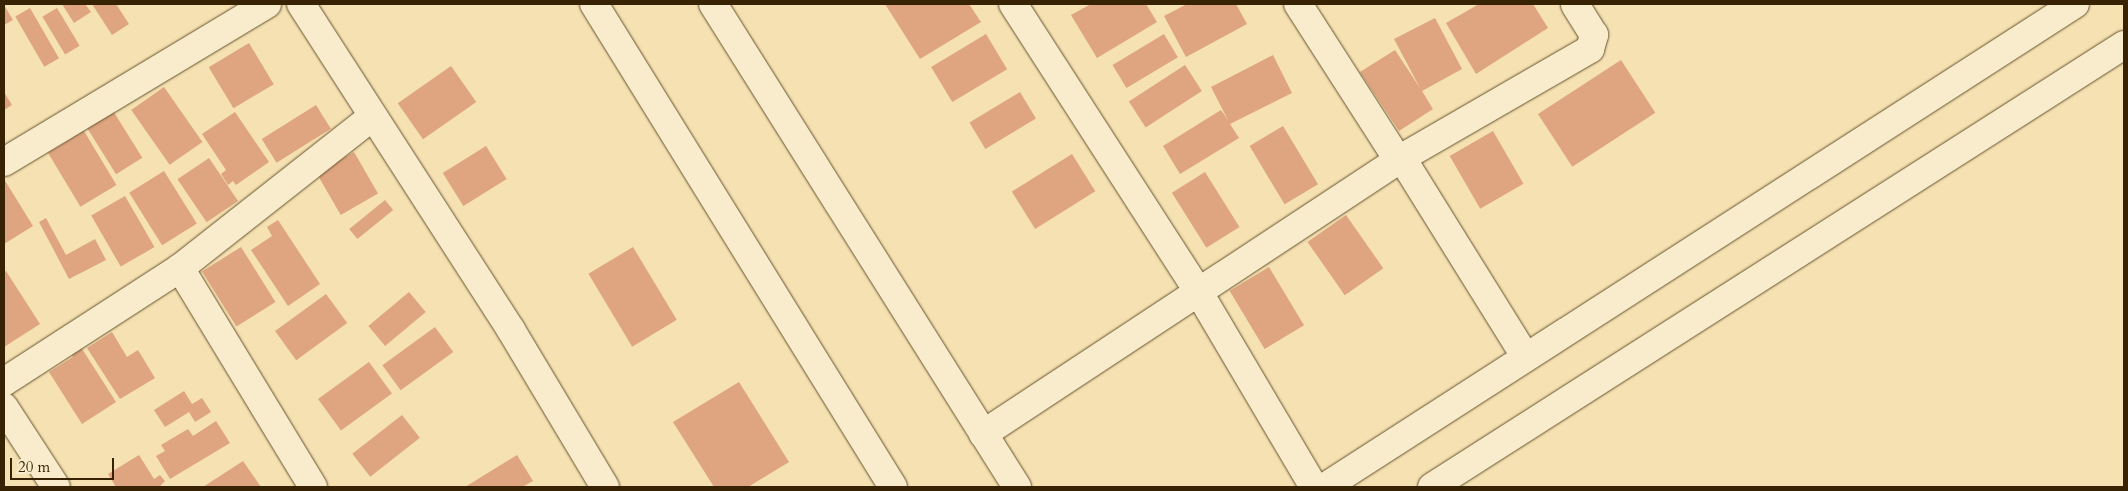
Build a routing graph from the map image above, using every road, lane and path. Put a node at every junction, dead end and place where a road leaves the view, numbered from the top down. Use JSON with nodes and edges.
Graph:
{"nodes":[{"id":1,"x":267,"y":4,"type":"edge"},
{"id":2,"x":301,"y":4,"type":"edge"},
{"id":3,"x":594,"y":4,"type":"edge"},
{"id":4,"x":713,"y":4,"type":"edge"},
{"id":5,"x":1013,"y":4,"type":"edge"},
{"id":6,"x":1298,"y":4,"type":"edge"},
{"id":7,"x":1575,"y":4,"type":"edge"},
{"id":8,"x":2075,"y":4,"type":"edge"},
{"id":9,"x":2124,"y":45,"type":"edge"},
{"id":10,"x":372,"y":117,"type":"junction"},
{"id":11,"x":1401,"y":160,"type":"junction"},
{"id":12,"x":4,"y":162,"type":"edge"},
{"id":13,"x":180,"y":268,"type":"junction"},
{"id":14,"x":1198,"y":291,"type":"junction"},
{"id":15,"x":1525,"y":356,"type":"junction"},
{"id":16,"x":4,"y":382,"type":"edge"},
{"id":17,"x":4,"y":407,"type":"edge"},
{"id":18,"x":983,"y":434,"type":"junction"},
{"id":19,"x":56,"y":487,"type":"edge"},
{"id":20,"x":313,"y":487,"type":"edge"},
{"id":21,"x":605,"y":487,"type":"edge"},
{"id":22,"x":893,"y":487,"type":"edge"},
{"id":23,"x":1017,"y":487,"type":"edge"},
{"id":24,"x":1314,"y":487,"type":"edge"},
{"id":25,"x":1325,"y":487,"type":"edge"},
{"id":26,"x":1432,"y":487,"type":"edge"}],
"edges":[{"from":1,"to":12,"type":"street"},
{"from":2,"to":10,"type":"street"},
{"from":3,"to":22,"type":"street"},
{"from":4,"to":18,"type":"street"},
{"from":5,"to":14,"type":"street"},
{"from":6,"to":11,"type":"street"},
{"from":7,"to":11,"type":"street"},
{"from":8,"to":15,"type":"street"},
{"from":9,"to":26,"type":"street"},
{"from":10,"to":13,"type":"street"},
{"from":10,"to":21,"type":"street"},
{"from":11,"to":14,"type":"street"},
{"from":11,"to":15,"type":"street"},
{"from":13,"to":16,"type":"street"},
{"from":13,"to":20,"type":"street"},
{"from":14,"to":18,"type":"street"},
{"from":14,"to":24,"type":"street"},
{"from":15,"to":25,"type":"street"},
{"from":17,"to":19,"type":"street"},
{"from":18,"to":23,"type":"street"}]}
